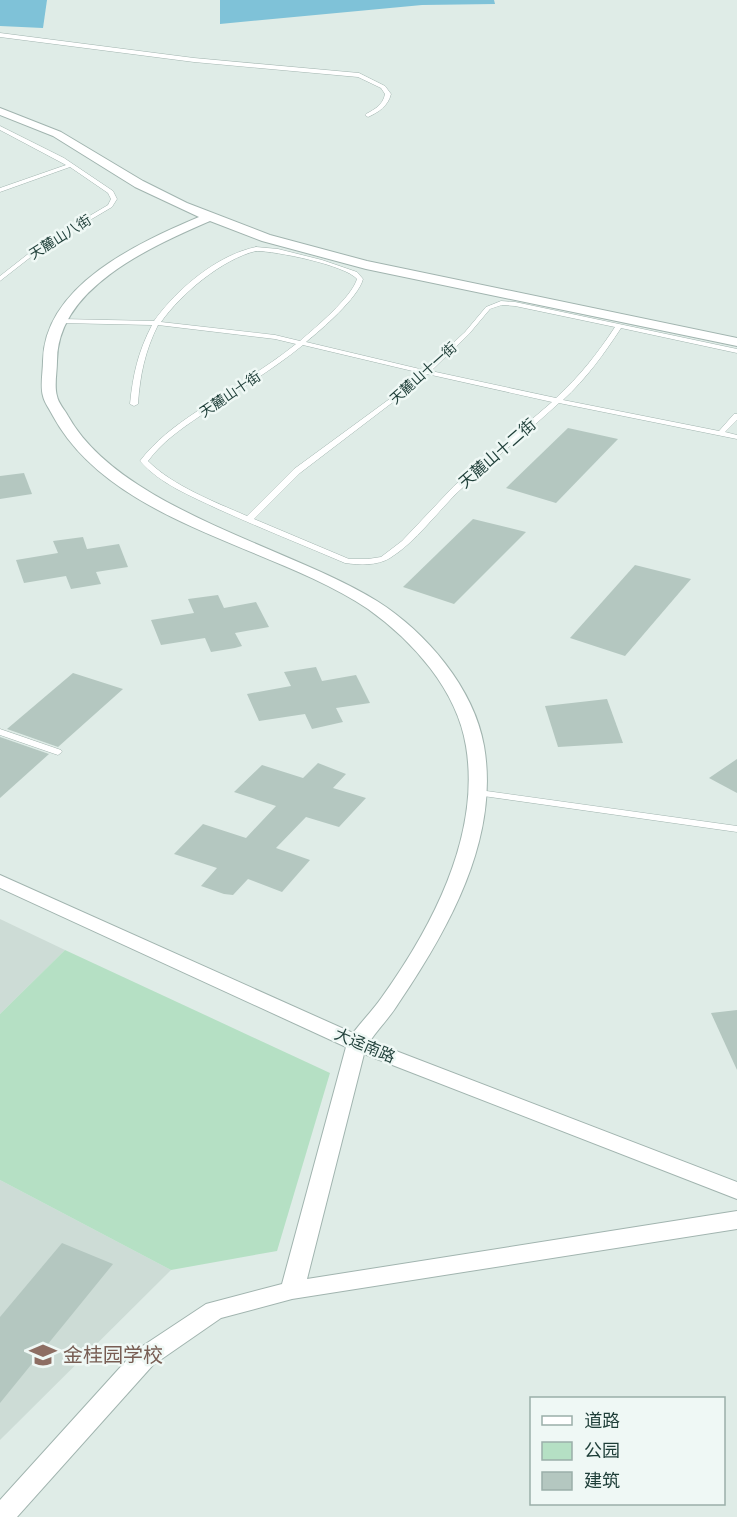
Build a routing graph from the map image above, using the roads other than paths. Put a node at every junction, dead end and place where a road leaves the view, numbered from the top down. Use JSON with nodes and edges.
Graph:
{"nodes":[{"id":1,"x":0,"y":35,"type":"edge"},
{"id":2,"x":0,"y":111,"type":"edge"},
{"id":3,"x":368,"y":115,"type":"dead end"},
{"id":4,"x":0,"y":128,"type":"edge"},
{"id":5,"x":12,"y":134,"type":"junction"},
{"id":6,"x":0,"y":137,"type":"edge"},
{"id":7,"x":71,"y":165,"type":"junction"},
{"id":8,"x":0,"y":190,"type":"edge"},
{"id":9,"x":209,"y":217,"type":"junction"},
{"id":10,"x":0,"y":279,"type":"edge"},
{"id":11,"x":61,"y":321,"type":"junction"},
{"id":12,"x":154,"y":323,"type":"junction"},
{"id":13,"x":619,"y":326,"type":"junction"},
{"id":14,"x":304,"y":342,"type":"junction"},
{"id":15,"x":737,"y":342,"type":"edge"},
{"id":16,"x":737,"y":351,"type":"edge"},
{"id":17,"x":425,"y":372,"type":"junction"},
{"id":18,"x":558,"y":402,"type":"junction"},
{"id":19,"x":134,"y":404,"type":"dead end"},
{"id":20,"x":737,"y":416,"type":"edge"},
{"id":21,"x":720,"y":434,"type":"junction"},
{"id":22,"x":737,"y":437,"type":"edge"},
{"id":23,"x":250,"y":518,"type":"junction"},
{"id":24,"x":0,"y":732,"type":"edge"},
{"id":25,"x":58,"y":752,"type":"dead end"},
{"id":26,"x":479,"y":793,"type":"junction"},
{"id":27,"x":737,"y":829,"type":"edge"},
{"id":28,"x":0,"y":880,"type":"edge"},
{"id":29,"x":358,"y":1044,"type":"junction"},
{"id":30,"x":737,"y":1191,"type":"edge"},
{"id":31,"x":737,"y":1220,"type":"edge"},
{"id":32,"x":292,"y":1290,"type":"junction"},
{"id":33,"x":1,"y":1517,"type":"edge"}],
"edges":[{"from":1,"to":3,"type":"lane"},
{"from":2,"to":9,"type":"street"},
{"from":4,"to":5,"type":"lane"},
{"from":5,"to":6,"type":"lane"},
{"from":5,"to":7,"type":"lane"},
{"from":7,"to":8,"type":"lane"},
{"from":7,"to":10,"type":"lane","name":"天麓山八街"},
{"from":9,"to":11,"type":"street"},
{"from":9,"to":15,"type":"street"},
{"from":11,"to":12,"type":"lane"},
{"from":11,"to":26,"type":"street"},
{"from":12,"to":14,"type":"lane"},
{"from":12,"to":14,"type":"lane","name":"天麓山十街"},
{"from":12,"to":19,"type":"lane"},
{"from":13,"to":16,"type":"lane"},
{"from":13,"to":17,"type":"lane","name":"天麓山十一街"},
{"from":13,"to":18,"type":"lane","name":"天麓山十二街"},
{"from":14,"to":17,"type":"lane"},
{"from":14,"to":23,"type":"lane","name":"天麓山十街"},
{"from":17,"to":18,"type":"lane"},
{"from":17,"to":23,"type":"lane","name":"天麓山十一街"},
{"from":18,"to":21,"type":"lane"},
{"from":18,"to":23,"type":"lane","name":"天麓山十二街"},
{"from":20,"to":21,"type":"lane"},
{"from":21,"to":22,"type":"lane"},
{"from":24,"to":25,"type":"lane"},
{"from":26,"to":27,"type":"lane"},
{"from":26,"to":29,"type":"street"},
{"from":28,"to":29,"type":"street","name":"大迳南路"},
{"from":29,"to":30,"type":"street","name":"大迳南路"},
{"from":29,"to":32,"type":"street"},
{"from":31,"to":32,"type":"street"},
{"from":32,"to":33,"type":"street"}]}
